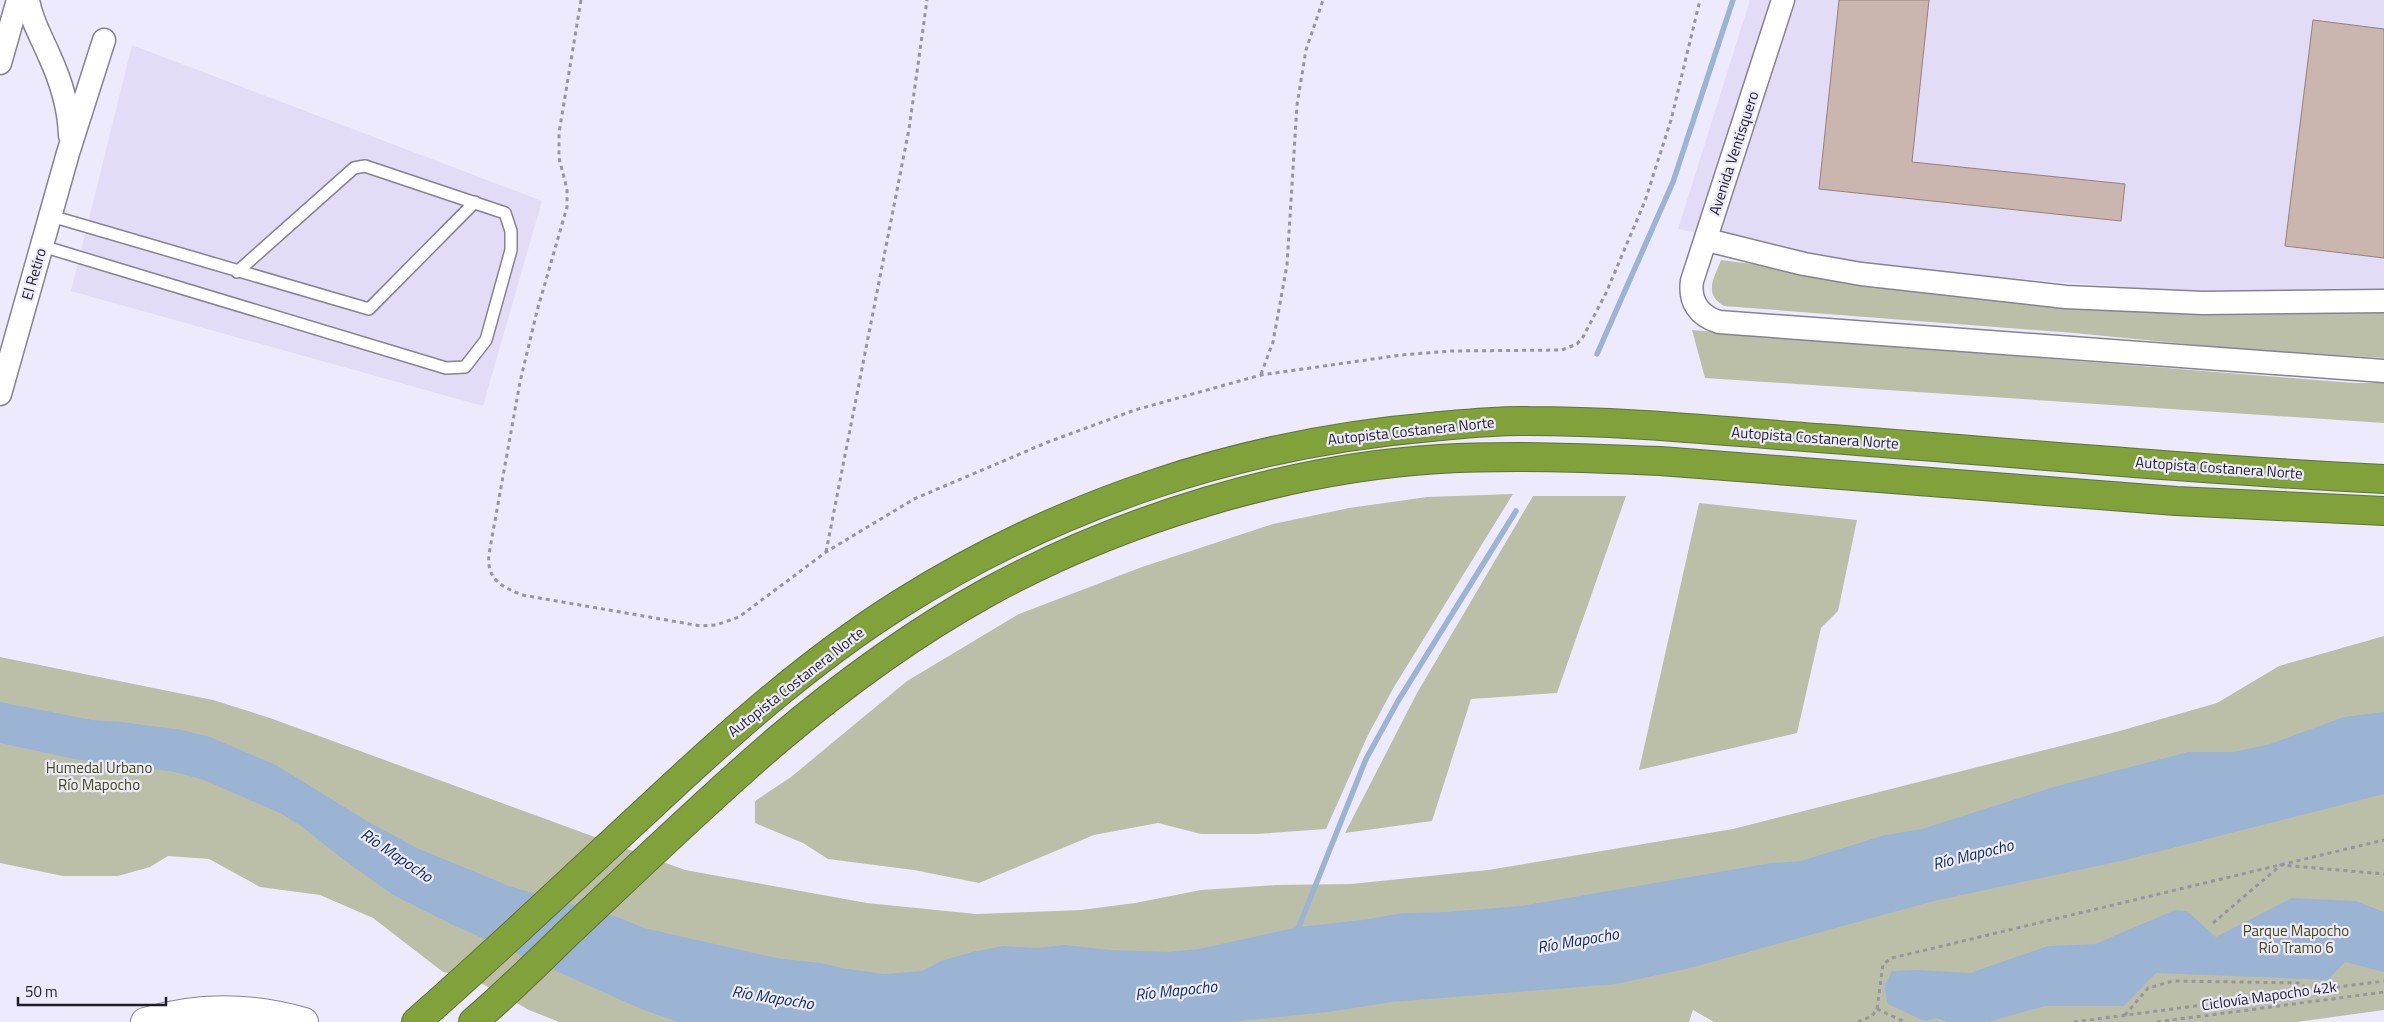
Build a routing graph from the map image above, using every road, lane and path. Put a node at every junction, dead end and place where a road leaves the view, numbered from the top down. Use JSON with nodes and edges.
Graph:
{"nodes":[{"id":1,"x":18,"y":0,"type":"edge"},
{"id":2,"x":28,"y":0,"type":"edge"},
{"id":3,"x":581,"y":0,"type":"edge"},
{"id":4,"x":927,"y":0,"type":"edge"},
{"id":5,"x":1323,"y":0,"type":"edge"},
{"id":6,"x":1700,"y":0,"type":"edge"},
{"id":7,"x":1783,"y":0,"type":"edge"},
{"id":8,"x":104,"y":40,"type":"dead end"},
{"id":9,"x":0,"y":64,"type":"edge"},
{"id":10,"x":68,"y":153,"type":"junction"},
{"id":11,"x":475,"y":202,"type":"junction"},
{"id":12,"x":51,"y":216,"type":"junction"},
{"id":13,"x":1707,"y":240,"type":"junction"},
{"id":14,"x":42,"y":246,"type":"junction"},
{"id":15,"x":237,"y":272,"type":"junction"},
{"id":16,"x":2384,"y":301,"type":"edge"},
{"id":17,"x":2384,"y":371,"type":"edge"},
{"id":18,"x":1261,"y":375,"type":"junction"},
{"id":19,"x":0,"y":392,"type":"edge"},
{"id":20,"x":2384,"y":479,"type":"edge"},
{"id":21,"x":2384,"y":511,"type":"edge"},
{"id":22,"x":826,"y":552,"type":"junction"},
{"id":23,"x":2384,"y":840,"type":"edge"},
{"id":24,"x":2281,"y":865,"type":"junction"},
{"id":25,"x":2384,"y":874,"type":"edge"},
{"id":26,"x":2213,"y":923,"type":"dead end"},
{"id":27,"x":2384,"y":981,"type":"edge"},
{"id":28,"x":2309,"y":991,"type":"junction"},
{"id":29,"x":2384,"y":992,"type":"edge"},
{"id":30,"x":1877,"y":1009,"type":"junction"},
{"id":31,"x":2125,"y":1015,"type":"junction"},
{"id":32,"x":480,"y":1016,"type":"edge"},
{"id":33,"x":145,"y":1022,"type":"edge"},
{"id":34,"x":304,"y":1022,"type":"edge"},
{"id":35,"x":416,"y":1022,"type":"edge"},
{"id":36,"x":1858,"y":1022,"type":"edge"},
{"id":37,"x":1905,"y":1022,"type":"edge"},
{"id":38,"x":2074,"y":1022,"type":"edge"},
{"id":39,"x":2157,"y":1022,"type":"edge"}],
"edges":[{"from":1,"to":9,"type":"street"},
{"from":2,"to":10,"type":"street","name":"El Retiro"},
{"from":3,"to":22,"type":"path"},
{"from":4,"to":22,"type":"path"},
{"from":5,"to":18,"type":"path"},
{"from":6,"to":18,"type":"path"},
{"from":7,"to":13,"type":"street","name":"Avenida Ventisquero"},
{"from":8,"to":10,"type":"street","name":"El Retiro"},
{"from":10,"to":12,"type":"street","name":"El Retiro"},
{"from":11,"to":14,"type":"lane"},
{"from":11,"to":15,"type":"lane"},
{"from":11,"to":15,"type":"lane"},
{"from":12,"to":14,"type":"street","name":"El Retiro"},
{"from":12,"to":15,"type":"lane"},
{"from":13,"to":16,"type":"street"},
{"from":13,"to":17,"type":"street","name":"Avenida Ventisquero"},
{"from":14,"to":19,"type":"street","name":"El Retiro"},
{"from":18,"to":22,"type":"path"},
{"from":20,"to":35,"type":"highway","name":"Autopista Costanera Norte"},
{"from":21,"to":32,"type":"highway","name":"Autopista Costanera Norte"},
{"from":23,"to":24,"type":"path"},
{"from":24,"to":25,"type":"path"},
{"from":24,"to":26,"type":"path"},
{"from":24,"to":30,"type":"path"},
{"from":27,"to":28,"type":"path"},
{"from":28,"to":31,"type":"path"},
{"from":28,"to":31,"type":"path"},
{"from":29,"to":39,"type":"path","name":"Ciclovía Mapocho 42k"},
{"from":30,"to":36,"type":"path"},
{"from":30,"to":37,"type":"path"},
{"from":31,"to":38,"type":"path"},
{"from":33,"to":34,"type":"street"}]}
